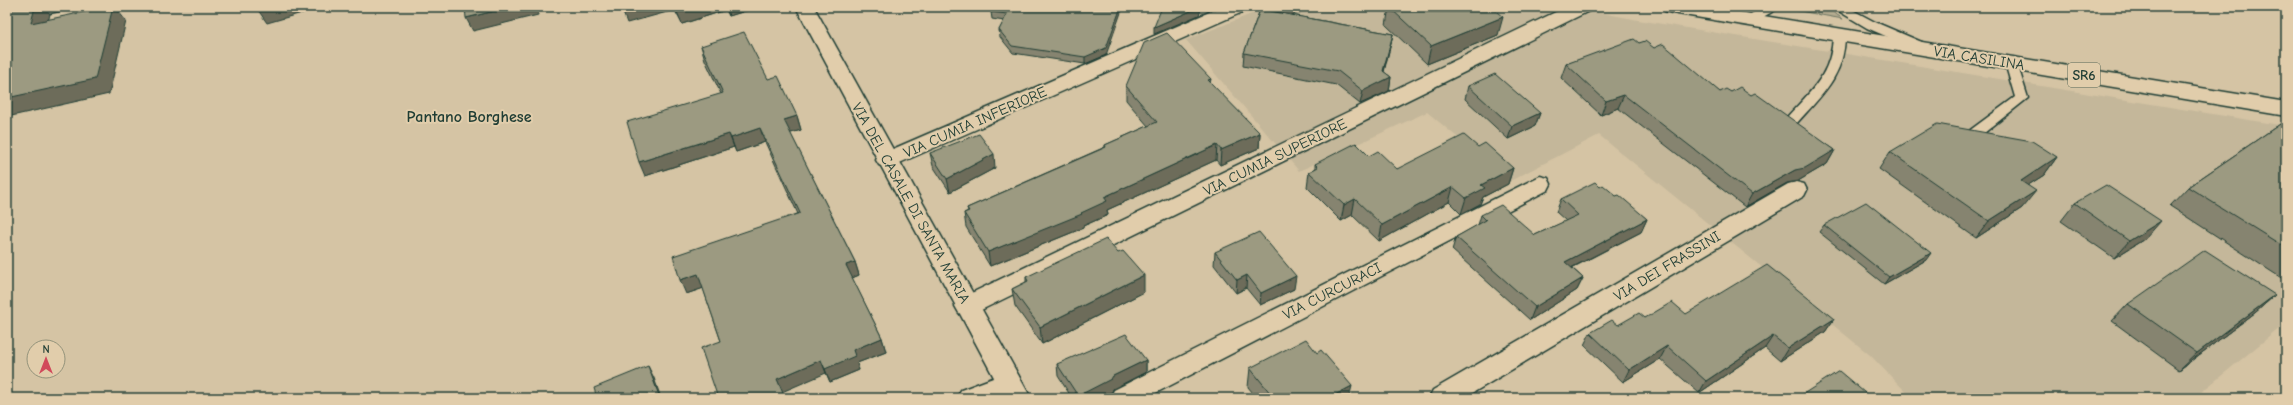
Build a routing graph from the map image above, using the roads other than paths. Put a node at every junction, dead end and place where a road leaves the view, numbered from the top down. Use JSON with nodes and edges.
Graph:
{"nodes":[{"id":1,"x":59,"y":7,"type":"edge"},
{"id":2,"x":805,"y":7,"type":"edge"},
{"id":3,"x":1238,"y":7,"type":"edge"},
{"id":4,"x":1582,"y":7,"type":"edge"},
{"id":5,"x":1672,"y":7,"type":"edge"},
{"id":6,"x":1775,"y":7,"type":"edge"},
{"id":7,"x":1838,"y":7,"type":"edge"},
{"id":8,"x":7,"y":18,"type":"edge"},
{"id":9,"x":1748,"y":20,"type":"junction"},
{"id":10,"x":1839,"y":35,"type":"junction"},
{"id":11,"x":1929,"y":50,"type":"junction"},
{"id":12,"x":2011,"y":63,"type":"junction"},
{"id":13,"x":2286,"y":109,"type":"edge"},
{"id":14,"x":1792,"y":120,"type":"edge"},
{"id":15,"x":1974,"y":134,"type":"edge"},
{"id":16,"x":887,"y":160,"type":"junction"},
{"id":17,"x":1540,"y":184,"type":"dead end"},
{"id":18,"x":1796,"y":190,"type":"dead end"},
{"id":19,"x":967,"y":306,"type":"junction"},
{"id":20,"x":1014,"y":390,"type":"edge"},
{"id":21,"x":970,"y":398,"type":"edge"},
{"id":22,"x":1123,"y":398,"type":"edge"},
{"id":23,"x":1442,"y":398,"type":"edge"}],
"edges":[{"from":1,"to":8,"type":"lane"},
{"from":2,"to":16,"type":"street","name":"VIA DEL CASALE DI SANTA MARIA"},
{"from":3,"to":16,"type":"street","name":"VIA CUMIA INFERIORE"},
{"from":4,"to":19,"type":"street","name":"VIA CUMIA SUPERIORE"},
{"from":5,"to":9,"type":"street","name":"VIA CASILINA","number":"SR6"},
{"from":6,"to":9,"type":"lane"},
{"from":7,"to":11,"type":"lane"},
{"from":9,"to":10,"type":"street","name":"VIA CASILINA","number":"SR6"},
{"from":10,"to":11,"type":"street","name":"VIA CASILINA","number":"SR6"},
{"from":10,"to":14,"type":"lane"},
{"from":11,"to":12,"type":"street","name":"VIA CASILINA","number":"SR6"},
{"from":12,"to":13,"type":"street","name":"VIA CASILINA","number":"SR6"},
{"from":12,"to":15,"type":"lane"},
{"from":16,"to":19,"type":"street","name":"VIA DEL CASALE DI SANTA MARIA"},
{"from":17,"to":22,"type":"street","name":"VIA CURCURACI"},
{"from":18,"to":23,"type":"street","name":"VIA DEI FRASSINI"},
{"from":19,"to":20,"type":"street","name":"VIA DEL CASALE DI SANTA MARIA"},
{"from":20,"to":21,"type":"street"}]}
